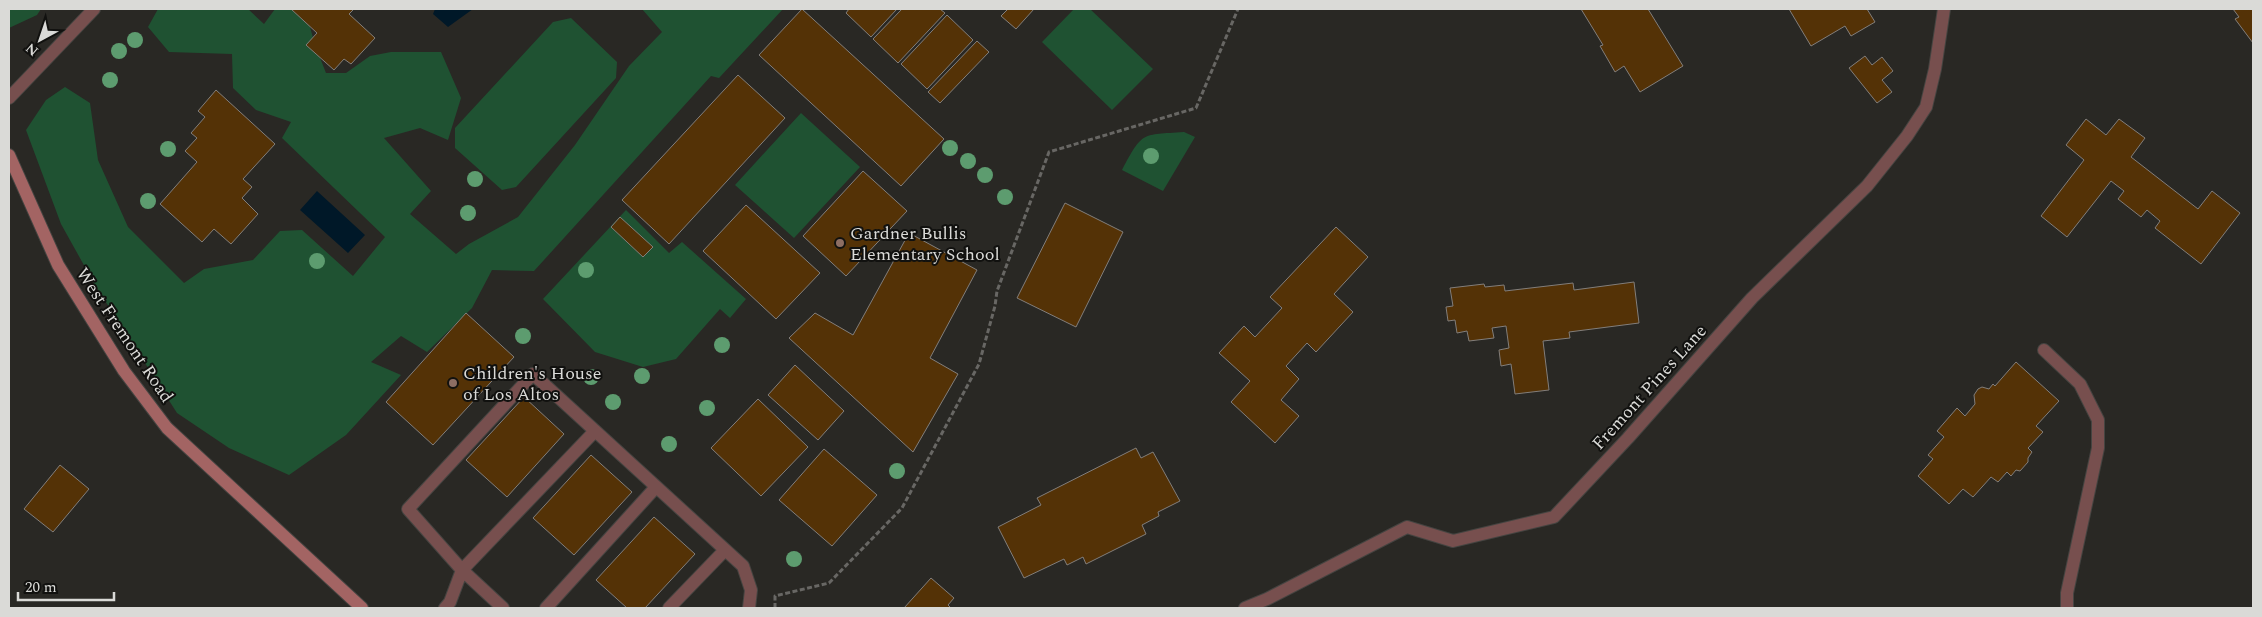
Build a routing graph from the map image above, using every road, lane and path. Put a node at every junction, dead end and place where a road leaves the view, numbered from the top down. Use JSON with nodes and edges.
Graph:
{"nodes":[{"id":1,"x":94,"y":9,"type":"edge"},
{"id":2,"x":1238,"y":9,"type":"edge"},
{"id":3,"x":1944,"y":9,"type":"edge"},
{"id":4,"x":9,"y":98,"type":"edge"},
{"id":5,"x":9,"y":154,"type":"edge"},
{"id":6,"x":2044,"y":350,"type":"dead end"},
{"id":7,"x":595,"y":431,"type":"junction"},
{"id":8,"x":656,"y":486,"type":"junction"},
{"id":9,"x":725,"y":550,"type":"junction"},
{"id":10,"x":462,"y":570,"type":"junction"},
{"id":11,"x":362,"y":608,"type":"edge"},
{"id":12,"x":445,"y":608,"type":"edge"},
{"id":13,"x":503,"y":608,"type":"edge"},
{"id":14,"x":546,"y":608,"type":"edge"},
{"id":15,"x":669,"y":608,"type":"edge"},
{"id":16,"x":749,"y":608,"type":"edge"},
{"id":17,"x":775,"y":608,"type":"edge"},
{"id":18,"x":1246,"y":608,"type":"edge"},
{"id":19,"x":2067,"y":608,"type":"edge"}],
"edges":[{"from":1,"to":4,"type":"street"},
{"from":2,"to":17,"type":"path"},
{"from":3,"to":18,"type":"street","name":"Fremont Pines Lane"},
{"from":5,"to":11,"type":"street","name":"West Fremont Road"},
{"from":6,"to":19,"type":"street"},
{"from":7,"to":8,"type":"street"},
{"from":7,"to":10,"type":"street"},
{"from":7,"to":10,"type":"street"},
{"from":8,"to":9,"type":"street"},
{"from":8,"to":14,"type":"street"},
{"from":9,"to":15,"type":"street"},
{"from":9,"to":16,"type":"street"},
{"from":10,"to":12,"type":"street"},
{"from":10,"to":13,"type":"street"}]}
